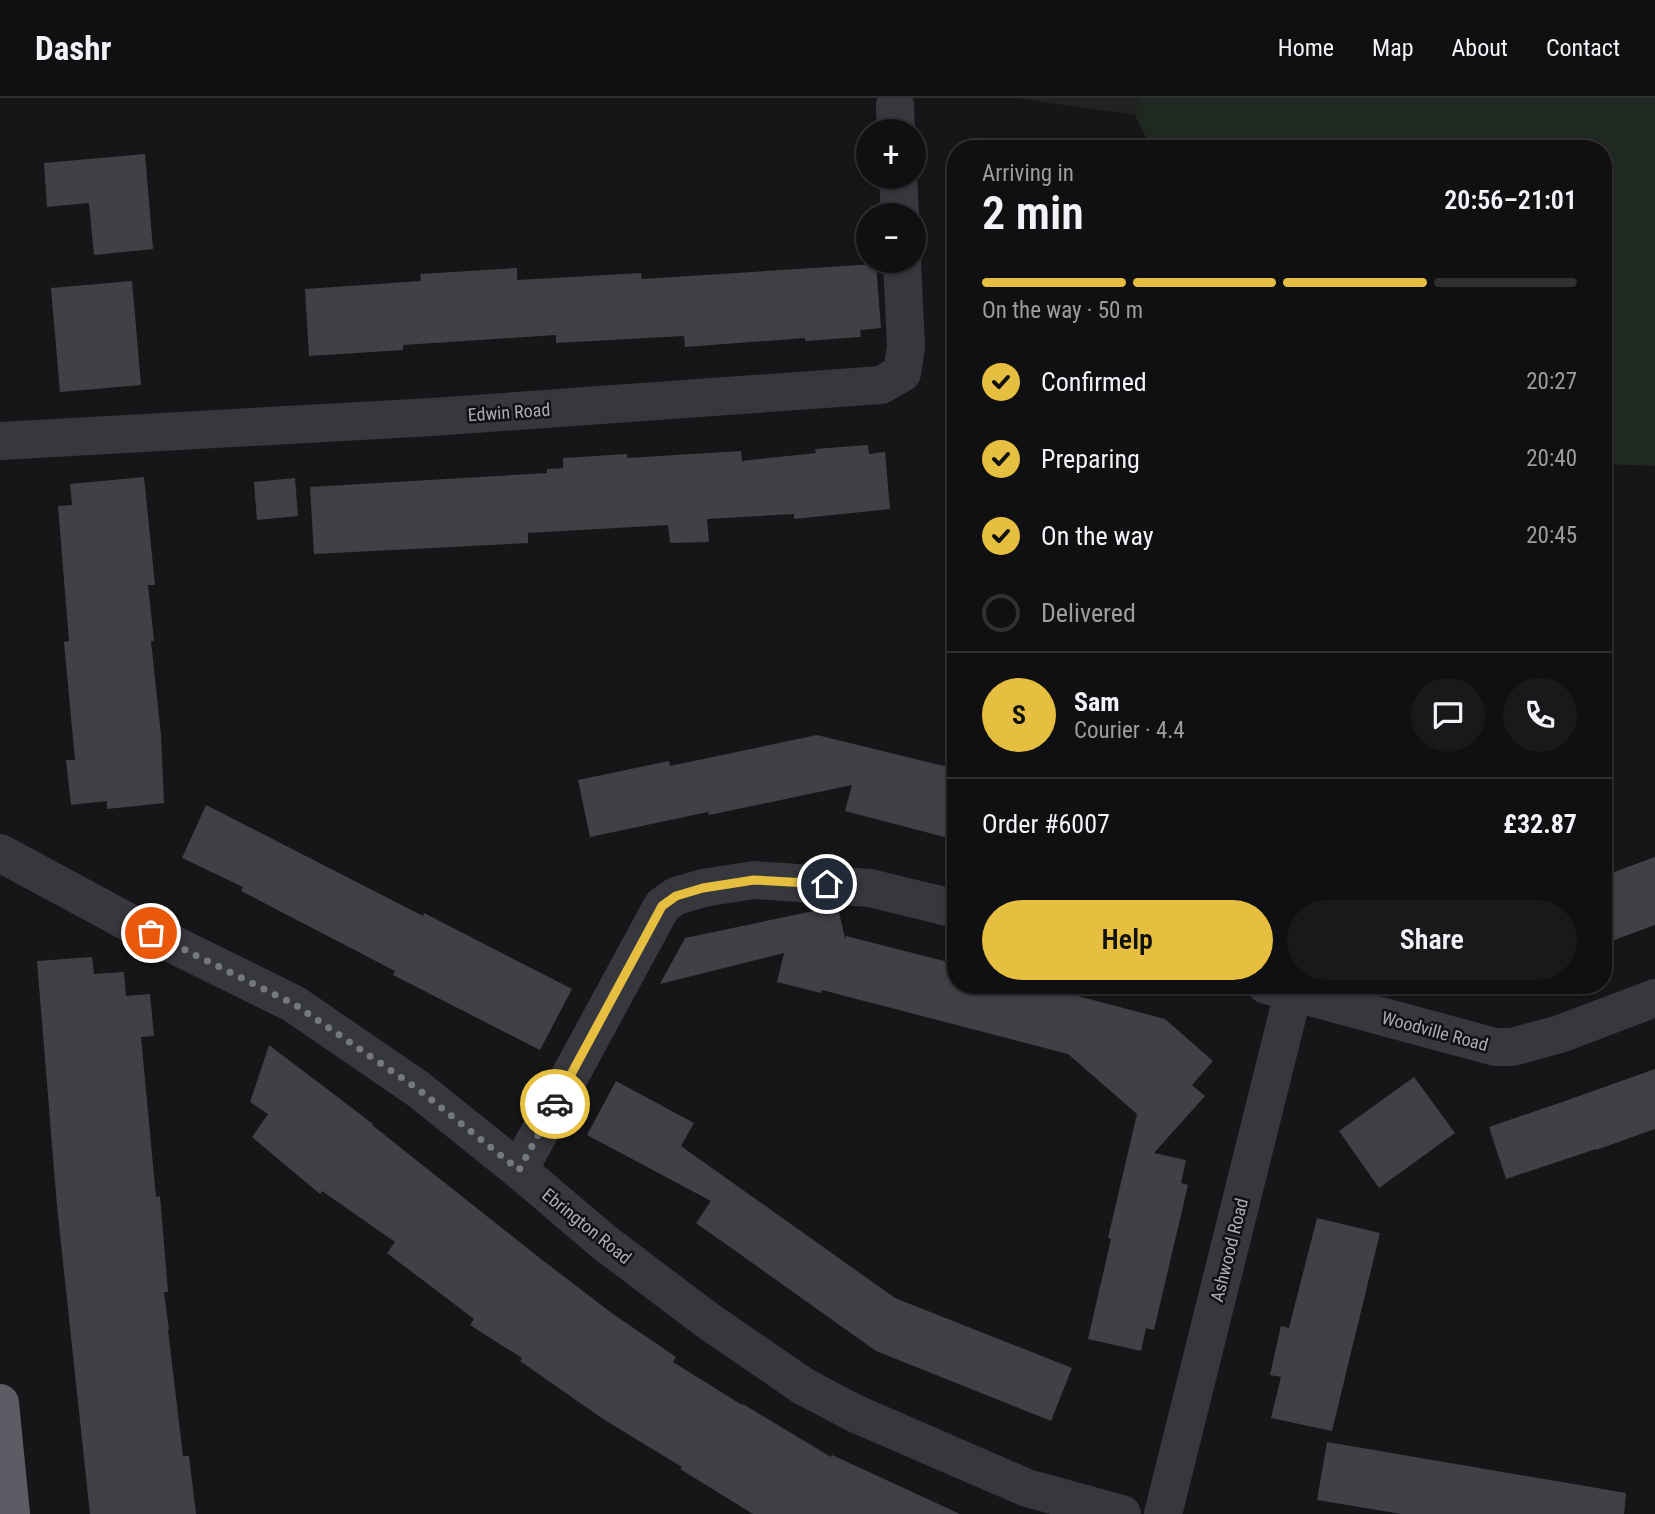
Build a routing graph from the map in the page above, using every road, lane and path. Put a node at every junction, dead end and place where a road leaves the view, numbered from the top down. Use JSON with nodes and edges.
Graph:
{"nodes":[{"id":1,"x":903,"y":273,"type":"edge"},
{"id":2,"x":0,"y":441,"type":"edge"},
{"id":3,"x":0,"y":853,"type":"edge"},
{"id":4,"x":947,"y":907,"type":"edge"},
{"id":5,"x":1284,"y":994,"type":"edge"},
{"id":6,"x":1306,"y":994,"type":"edge"},
{"id":7,"x":1655,"y":998,"type":"edge"},
{"id":8,"x":519,"y":1170,"type":"junction"},
{"id":9,"x":0,"y":1403,"type":"edge"},
{"id":10,"x":10,"y":1514,"type":"edge"},
{"id":11,"x":1122,"y":1514,"type":"edge"},
{"id":12,"x":1163,"y":1514,"type":"edge"}],
"edges":[{"from":1,"to":2,"type":"street","name":"Edwin Road"},
{"from":3,"to":8,"type":"street","name":"Ebrington Road"},
{"from":4,"to":8,"type":"street"},
{"from":5,"to":12,"type":"street","name":"Ashwood Road"},
{"from":6,"to":7,"type":"street","name":"Woodville Road"},
{"from":8,"to":11,"type":"street","name":"Ebrington Road"},
{"from":9,"to":10,"type":"highway"}]}
